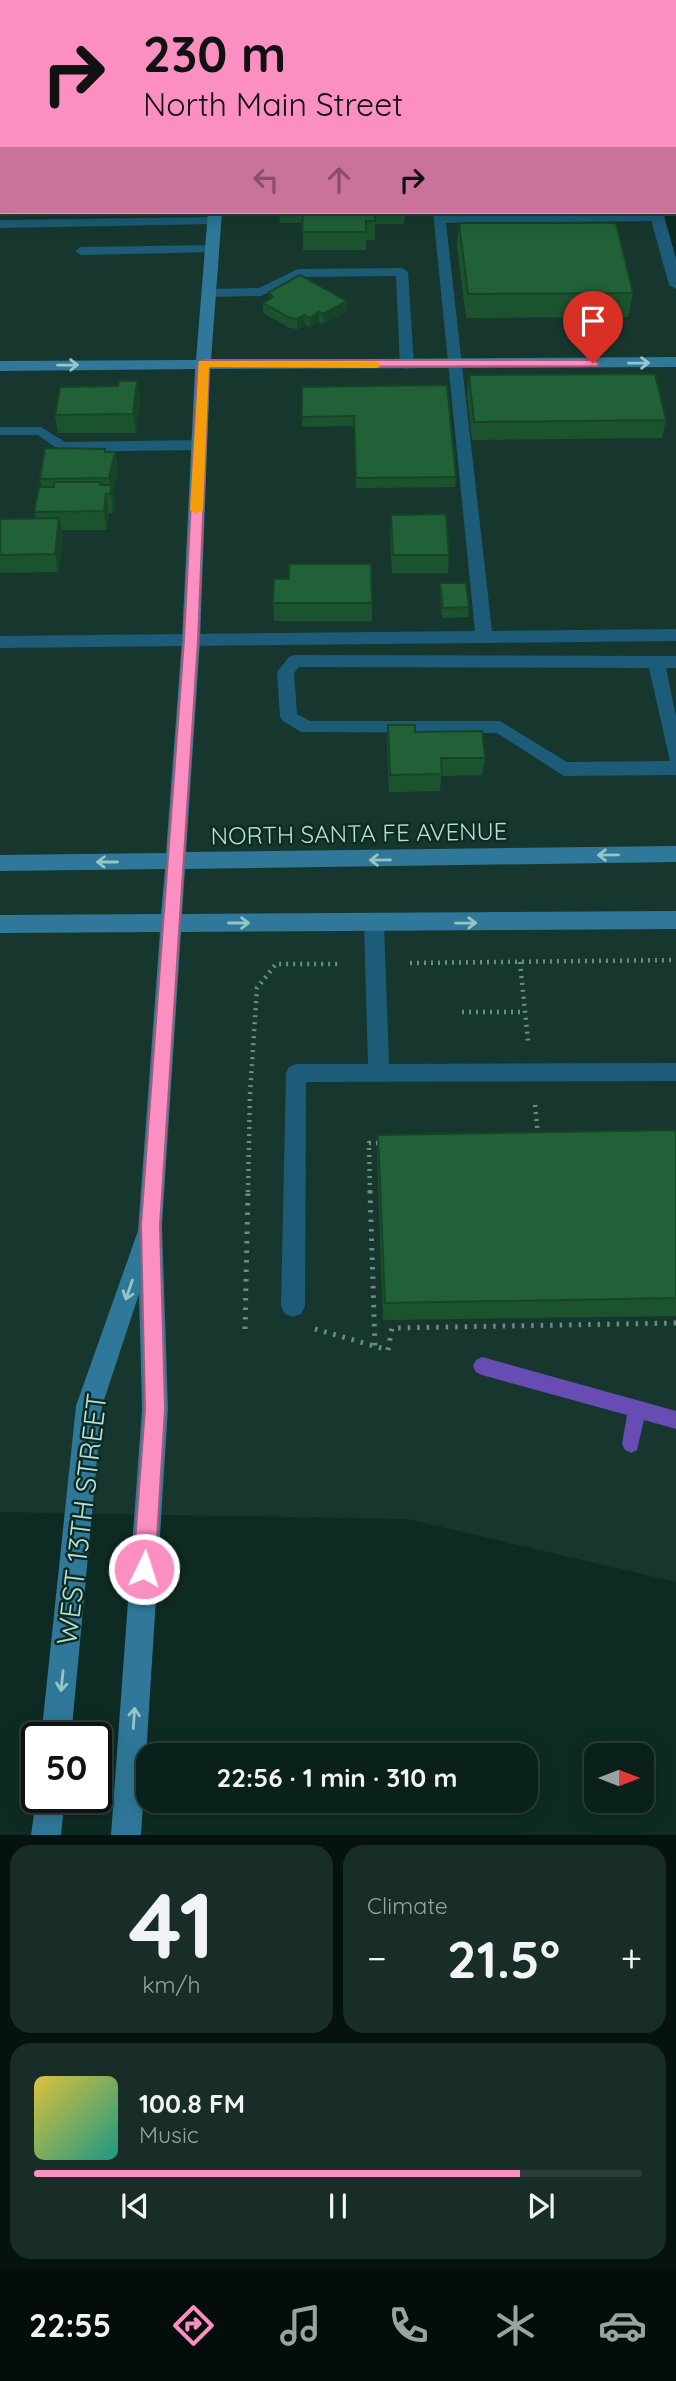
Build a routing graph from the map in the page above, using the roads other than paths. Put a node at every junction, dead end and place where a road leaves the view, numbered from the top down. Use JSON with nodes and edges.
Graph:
{"nodes":[{"id":1,"x":439,"y":215,"type":"edge"},
{"id":2,"x":657,"y":215,"type":"edge"},
{"id":3,"x":215,"y":216,"type":"edge"},
{"id":4,"x":146,"y":217,"type":"edge"},
{"id":5,"x":40,"y":218,"type":"edge"},
{"id":6,"x":0,"y":224,"type":"edge"},
{"id":7,"x":212,"y":249,"type":"junction"},
{"id":8,"x":81,"y":251,"type":"dead end"},
{"id":9,"x":676,"y":285,"type":"edge"},
{"id":10,"x":209,"y":293,"type":"junction"},
{"id":11,"x":676,"y":362,"type":"edge"},
{"id":12,"x":203,"y":363,"type":"junction"},
{"id":13,"x":407,"y":365,"type":"junction"},
{"id":14,"x":456,"y":365,"type":"junction"},
{"id":15,"x":0,"y":366,"type":"edge"},
{"id":16,"x":0,"y":431,"type":"edge"},
{"id":17,"x":199,"y":445,"type":"junction"},
{"id":18,"x":676,"y":635,"type":"edge"},
{"id":19,"x":484,"y":637,"type":"junction"},
{"id":20,"x":191,"y":640,"type":"junction"},
{"id":21,"x":0,"y":642,"type":"edge"},
{"id":22,"x":656,"y":662,"type":"junction"},
{"id":23,"x":676,"y":662,"type":"edge"},
{"id":24,"x":676,"y":757,"type":"edge"},
{"id":25,"x":676,"y":768,"type":"edge"},
{"id":26,"x":676,"y":854,"type":"edge"},
{"id":27,"x":175,"y":862,"type":"junction"},
{"id":28,"x":0,"y":863,"type":"edge"},
{"id":29,"x":676,"y":920,"type":"edge"},
{"id":30,"x":171,"y":922,"type":"junction"},
{"id":31,"x":374,"y":923,"type":"junction"},
{"id":32,"x":0,"y":924,"type":"edge"},
{"id":33,"x":676,"y":1072,"type":"edge"},
{"id":34,"x":379,"y":1073,"type":"junction"},
{"id":35,"x":150,"y":1225,"type":"junction"},
{"id":36,"x":293,"y":1306,"type":"road end"},
{"id":37,"x":58,"y":1722,"type":"edge"},
{"id":38,"x":48,"y":1813,"type":"edge"},
{"id":39,"x":46,"y":1835,"type":"edge"},
{"id":40,"x":126,"y":1835,"type":"edge"}],
"edges":[{"from":1,"to":2,"type":"lane"},
{"from":1,"to":14,"type":"lane"},
{"from":2,"to":9,"type":"street"},
{"from":3,"to":4,"type":"lane"},
{"from":3,"to":7,"type":"main road","name":"WEST 13TH STREET"},
{"from":4,"to":5,"type":"lane"},
{"from":5,"to":6,"type":"lane"},
{"from":7,"to":8,"type":"lane"},
{"from":7,"to":10,"type":"main road","name":"WEST 13TH STREET"},
{"from":10,"to":12,"type":"main road","name":"WEST 13TH STREET"},
{"from":10,"to":13,"type":"lane"},
{"from":14,"to":11,"type":"main road","one_way":true},
{"from":12,"to":13,"type":"main road"},
{"from":15,"to":12,"type":"main road","one_way":true},
{"from":12,"to":17,"type":"main road","name":"WEST 13TH STREET"},
{"from":13,"to":14,"type":"main road"},
{"from":14,"to":19,"type":"lane"},
{"from":16,"to":17,"type":"lane"},
{"from":17,"to":20,"type":"main road","name":"WEST 13TH STREET"},
{"from":18,"to":19,"type":"lane"},
{"from":19,"to":20,"type":"lane"},
{"from":20,"to":21,"type":"lane"},
{"from":20,"to":27,"type":"main road","name":"WEST 13TH STREET"},
{"from":22,"to":23,"type":"lane"},
{"from":22,"to":24,"type":"lane"},
{"from":22,"to":25,"type":"lane"},
{"from":26,"to":27,"type":"main road","name":"NORTH SANTA FE AVENUE","one_way":true},
{"from":27,"to":28,"type":"main road","name":"NORTH SANTA FE AVENUE","one_way":true},
{"from":27,"to":30,"type":"main road","name":"WEST 13TH STREET"},
{"from":31,"to":29,"type":"main road","one_way":true},
{"from":30,"to":31,"type":"main road","one_way":true},
{"from":30,"to":32,"type":"main road"},
{"from":30,"to":35,"type":"main road","name":"WEST 13TH STREET"},
{"from":31,"to":34,"type":"lane"},
{"from":33,"to":34,"type":"lane"},
{"from":34,"to":36,"type":"lane"},
{"from":35,"to":37,"type":"main road","name":"WEST 13TH STREET","one_way":true},
{"from":40,"to":35,"type":"main road","name":"WEST 13TH STREET","one_way":true},
{"from":38,"to":39,"type":"main road"}]}
